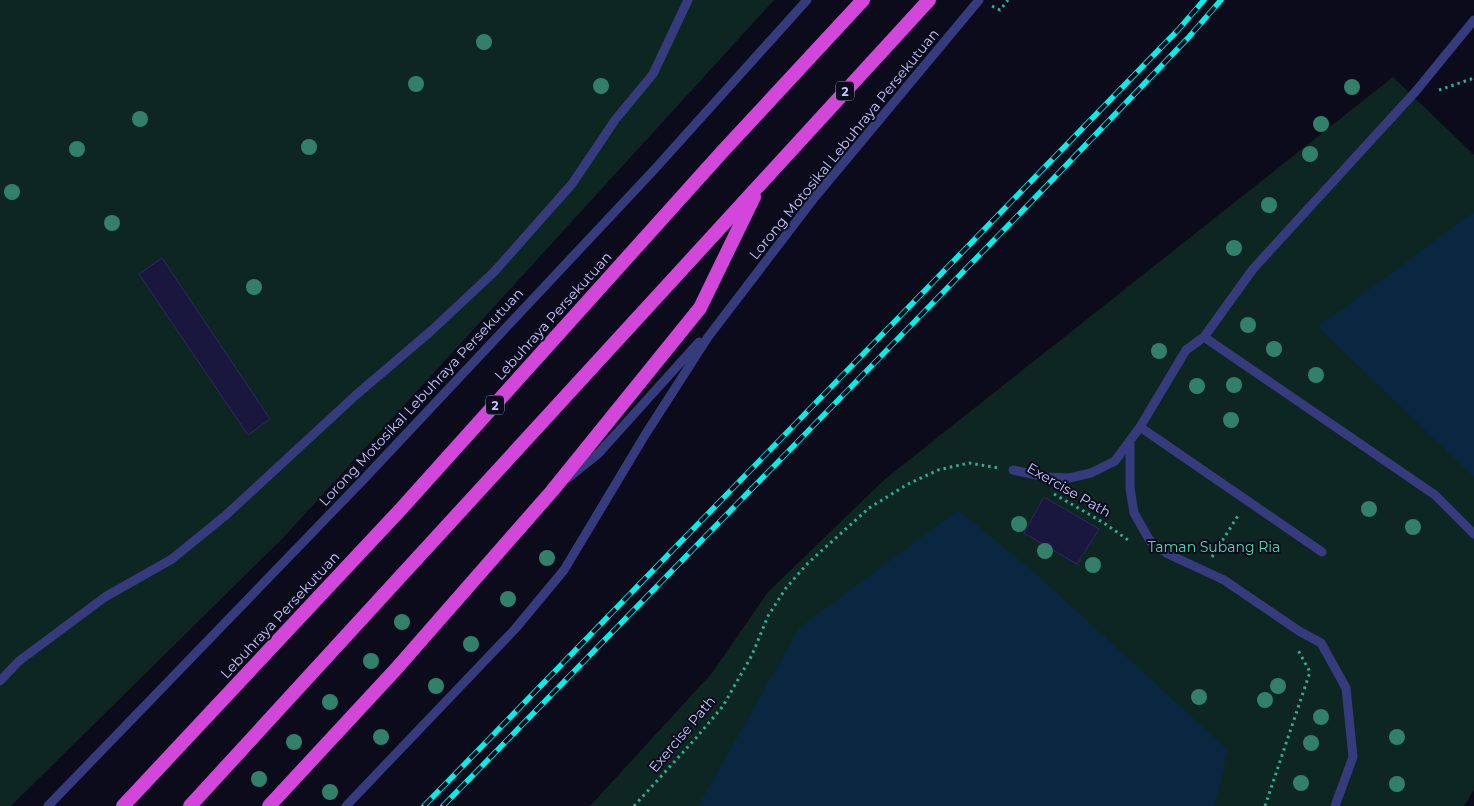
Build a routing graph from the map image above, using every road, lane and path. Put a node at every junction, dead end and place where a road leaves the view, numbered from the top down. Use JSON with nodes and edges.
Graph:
{"nodes":[{"id":1,"x":688,"y":0,"type":"edge"},
{"id":2,"x":807,"y":0,"type":"edge"},
{"id":3,"x":863,"y":0,"type":"edge"},
{"id":4,"x":929,"y":0,"type":"edge"},
{"id":5,"x":979,"y":0,"type":"edge"},
{"id":6,"x":1474,"y":20,"type":"edge"},
{"id":7,"x":1474,"y":78,"type":"edge"},
{"id":8,"x":1416,"y":91,"type":"junction"},
{"id":9,"x":761,"y":182,"type":"junction"},
{"id":10,"x":731,"y":306,"type":"junction"},
{"id":11,"x":1204,"y":337,"type":"junction"},
{"id":12,"x":1140,"y":427,"type":"junction"},
{"id":13,"x":1130,"y":444,"type":"junction"},
{"id":14,"x":1013,"y":470,"type":"joint"},
{"id":15,"x":552,"y":490,"type":"junction"},
{"id":16,"x":1052,"y":492,"type":"dead end"},
{"id":17,"x":1248,"y":501,"type":"junction"},
{"id":18,"x":1474,"y":534,"type":"edge"},
{"id":19,"x":1137,"y":547,"type":"dead end"},
{"id":20,"x":1322,"y":552,"type":"dead end"},
{"id":21,"x":1203,"y":570,"type":"junction"},
{"id":22,"x":1290,"y":645,"type":"dead end"},
{"id":23,"x":0,"y":681,"type":"edge"},
{"id":24,"x":48,"y":806,"type":"edge"},
{"id":25,"x":123,"y":806,"type":"edge"},
{"id":26,"x":190,"y":806,"type":"edge"},
{"id":27,"x":269,"y":806,"type":"edge"},
{"id":28,"x":346,"y":806,"type":"edge"},
{"id":29,"x":634,"y":806,"type":"edge"},
{"id":30,"x":1265,"y":806,"type":"edge"},
{"id":31,"x":1335,"y":806,"type":"edge"}],
"edges":[{"from":1,"to":23,"type":"lane"},
{"from":2,"to":24,"type":"lane","name":"Lorong Motosikal Lebuhraya Persekutuan"},
{"from":3,"to":25,"type":"highway","name":"Lebuhraya Persekutuan","number":"2"},
{"from":4,"to":9,"type":"highway","number":"2"},
{"from":5,"to":10,"type":"lane","name":"Lorong Motosikal Lebuhraya Persekutuan"},
{"from":6,"to":8,"type":"lane"},
{"from":7,"to":8,"type":"path"},
{"from":8,"to":11,"type":"lane"},
{"from":9,"to":15,"type":"highway"},
{"from":9,"to":26,"type":"highway","number":"2"},
{"from":10,"to":15,"type":"lane","name":"Lorong Motosikal Lebuhraya Persekutuan"},
{"from":10,"to":28,"type":"lane","name":"Lorong Motosikal Lebuhraya Persekutuan"},
{"from":11,"to":12,"type":"lane"},
{"from":11,"to":18,"type":"lane"},
{"from":12,"to":13,"type":"lane"},
{"from":12,"to":17,"type":"lane"},
{"from":13,"to":14,"type":"lane"},
{"from":13,"to":21,"type":"lane"},
{"from":14,"to":29,"type":"path","name":"Exercise Path"},
{"from":15,"to":27,"type":"highway"},
{"from":16,"to":19,"type":"path","name":"Exercise Path"},
{"from":17,"to":20,"type":"lane"},
{"from":17,"to":21,"type":"path"},
{"from":21,"to":31,"type":"lane"},
{"from":22,"to":30,"type":"path"}]}
